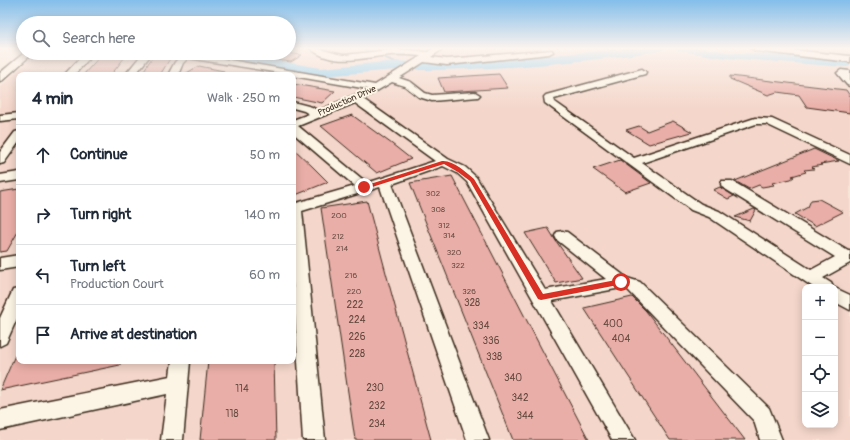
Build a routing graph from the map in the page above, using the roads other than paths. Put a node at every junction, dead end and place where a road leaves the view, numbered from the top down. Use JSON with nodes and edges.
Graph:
{"nodes":[{"id":1,"x":11,"y":69,"type":"edge"},
{"id":2,"x":265,"y":69,"type":"edge"},
{"id":3,"x":408,"y":69,"type":"edge"},
{"id":4,"x":285,"y":72,"type":"edge"},
{"id":5,"x":642,"y":72,"type":"dead end"},
{"id":6,"x":296,"y":74,"type":"edge"},
{"id":7,"x":850,"y":74,"type":"edge"},
{"id":8,"x":0,"y":78,"type":"edge"},
{"id":9,"x":392,"y":79,"type":"junction"},
{"id":10,"x":850,"y":83,"type":"edge"},
{"id":11,"x":377,"y":88,"type":"junction"},
{"id":12,"x":475,"y":95,"type":"dead end"},
{"id":13,"x":356,"y":99,"type":"junction"},
{"id":14,"x":296,"y":106,"type":"edge"},
{"id":15,"x":317,"y":115,"type":"junction"},
{"id":16,"x":16,"y":116,"type":"edge"},
{"id":17,"x":0,"y":118,"type":"edge"},
{"id":18,"x":296,"y":124,"type":"edge"},
{"id":19,"x":296,"y":128,"type":"edge"},
{"id":20,"x":16,"y":138,"type":"edge"},
{"id":21,"x":0,"y":160,"type":"edge"},
{"id":22,"x":850,"y":160,"type":"edge"},
{"id":23,"x":444,"y":162,"type":"junction"},
{"id":24,"x":633,"y":162,"type":"junction"},
{"id":25,"x":16,"y":176,"type":"edge"},
{"id":26,"x":0,"y":179,"type":"edge"},
{"id":27,"x":385,"y":182,"type":"junction"},
{"id":28,"x":727,"y":184,"type":"dead end"},
{"id":29,"x":364,"y":187,"type":"junction"},
{"id":30,"x":296,"y":207,"type":"edge"},
{"id":31,"x":296,"y":231,"type":"edge"},
{"id":32,"x":562,"y":236,"type":"dead end"},
{"id":33,"x":849,"y":257,"type":"edge"},
{"id":34,"x":16,"y":261,"type":"edge"},
{"id":35,"x":0,"y":264,"type":"edge"},
{"id":36,"x":810,"y":278,"type":"junction"},
{"id":37,"x":621,"y":282,"type":"junction"},
{"id":38,"x":820,"y":284,"type":"edge"},
{"id":39,"x":838,"y":296,"type":"edge"},
{"id":40,"x":541,"y":297,"type":"junction"},
{"id":41,"x":850,"y":303,"type":"edge"},
{"id":42,"x":16,"y":304,"type":"edge"},
{"id":43,"x":8,"y":328,"type":"edge"},
{"id":44,"x":181,"y":364,"type":"edge"},
{"id":45,"x":178,"y":384,"type":"junction"},
{"id":46,"x":0,"y":420,"type":"edge"},
{"id":47,"x":172,"y":440,"type":"edge"},
{"id":48,"x":314,"y":440,"type":"edge"},
{"id":49,"x":478,"y":440,"type":"edge"},
{"id":50,"x":624,"y":440,"type":"edge"},
{"id":51,"x":771,"y":440,"type":"edge"}],
"edges":[{"from":1,"to":8,"type":"street"},
{"from":2,"to":4,"type":"street"},
{"from":3,"to":9,"type":"street","name":"Production Drive"},
{"from":5,"to":24,"type":"street"},
{"from":6,"to":11,"type":"street"},
{"from":7,"to":10,"type":"street"},
{"from":9,"to":11,"type":"street","name":"Production Drive"},
{"from":9,"to":12,"type":"street"},
{"from":11,"to":13,"type":"street","name":"Production Drive"},
{"from":13,"to":15,"type":"street","name":"Production Drive"},
{"from":13,"to":23,"type":"street"},
{"from":14,"to":15,"type":"street"},
{"from":15,"to":18,"type":"street","name":"Production Drive"},
{"from":16,"to":17,"type":"street"},
{"from":19,"to":29,"type":"street"},
{"from":20,"to":21,"type":"street"},
{"from":22,"to":24,"type":"street"},
{"from":23,"to":27,"type":"street"},
{"from":23,"to":40,"type":"street"},
{"from":24,"to":36,"type":"street"},
{"from":25,"to":26,"type":"street"},
{"from":27,"to":29,"type":"street"},
{"from":27,"to":49,"type":"street"},
{"from":28,"to":33,"type":"street"},
{"from":29,"to":30,"type":"street"},
{"from":31,"to":48,"type":"street"},
{"from":32,"to":37,"type":"street"},
{"from":33,"to":36,"type":"street"},
{"from":34,"to":35,"type":"street"},
{"from":36,"to":38,"type":"street"},
{"from":37,"to":40,"type":"street"},
{"from":37,"to":51,"type":"street"},
{"from":39,"to":41,"type":"street"},
{"from":40,"to":50,"type":"street"},
{"from":42,"to":43,"type":"street"},
{"from":44,"to":45,"type":"street"},
{"from":45,"to":46,"type":"street"},
{"from":45,"to":47,"type":"street"}]}
